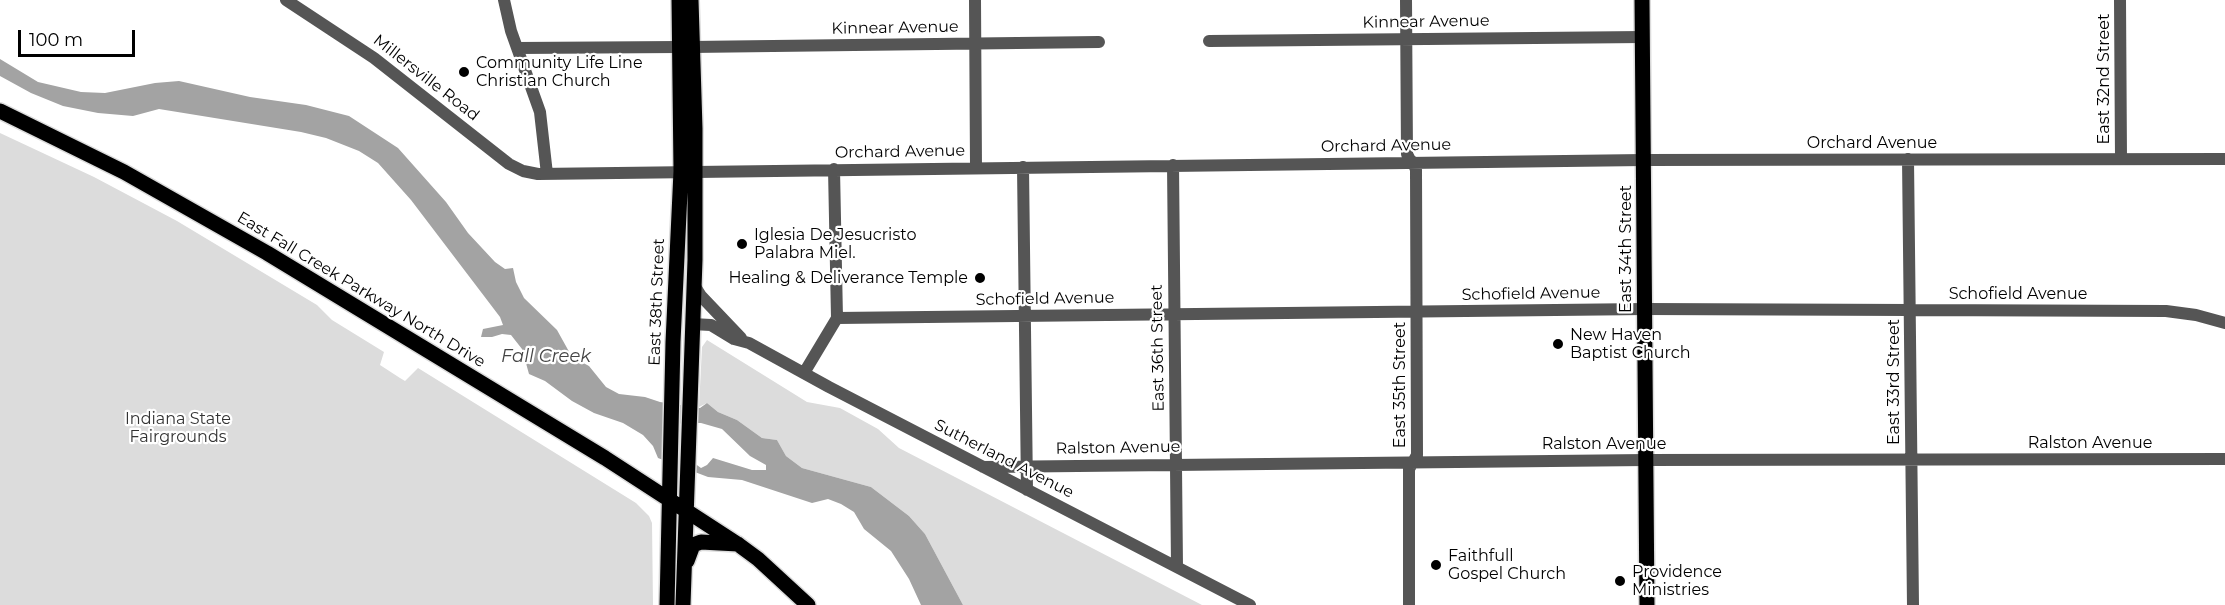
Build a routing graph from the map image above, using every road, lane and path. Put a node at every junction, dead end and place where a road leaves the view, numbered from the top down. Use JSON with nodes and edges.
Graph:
{"nodes":[{"id":1,"x":286,"y":0,"type":"edge"},
{"id":2,"x":504,"y":0,"type":"edge"},
{"id":3,"x":679,"y":0,"type":"edge"},
{"id":4,"x":691,"y":0,"type":"edge"},
{"id":5,"x":975,"y":0,"type":"edge"},
{"id":6,"x":1406,"y":0,"type":"edge"},
{"id":7,"x":1642,"y":0,"type":"edge"},
{"id":8,"x":2120,"y":0,"type":"edge"},
{"id":9,"x":1643,"y":36,"type":"junction"},
{"id":10,"x":1406,"y":39,"type":"junction"},
{"id":11,"x":1209,"y":41,"type":"dead end"},
{"id":12,"x":1099,"y":42,"type":"dead end"},
{"id":13,"x":976,"y":44,"type":"junction"},
{"id":14,"x":685,"y":47,"type":"junction"},
{"id":15,"x":517,"y":48,"type":"junction"},
{"id":16,"x":0,"y":111,"type":"edge"},
{"id":17,"x":1908,"y":159,"type":"junction"},
{"id":18,"x":2121,"y":159,"type":"junction"},
{"id":19,"x":2225,"y":159,"type":"edge"},
{"id":20,"x":1644,"y":160,"type":"junction"},
{"id":21,"x":1412,"y":162,"type":"junction"},
{"id":22,"x":1173,"y":165,"type":"junction"},
{"id":23,"x":976,"y":167,"type":"junction"},
{"id":24,"x":1023,"y":167,"type":"junction"},
{"id":25,"x":834,"y":169,"type":"junction"},
{"id":26,"x":688,"y":171,"type":"junction"},
{"id":27,"x":547,"y":174,"type":"junction"},
{"id":28,"x":694,"y":285,"type":"junction"},
{"id":29,"x":1645,"y":309,"type":"junction"},
{"id":30,"x":1910,"y":310,"type":"junction"},
{"id":31,"x":1417,"y":312,"type":"junction"},
{"id":32,"x":1174,"y":314,"type":"junction"},
{"id":33,"x":1027,"y":316,"type":"junction"},
{"id":34,"x":837,"y":318,"type":"junction"},
{"id":35,"x":2225,"y":322,"type":"edge"},
{"id":36,"x":692,"y":324,"type":"junction"},
{"id":37,"x":744,"y":342,"type":"junction"},
{"id":38,"x":804,"y":373,"type":"junction"},
{"id":39,"x":1646,"y":459,"type":"junction"},
{"id":40,"x":1911,"y":459,"type":"junction"},
{"id":41,"x":2225,"y":459,"type":"edge"},
{"id":42,"x":1414,"y":461,"type":"junction"},
{"id":43,"x":1176,"y":463,"type":"junction"},
{"id":44,"x":1028,"y":465,"type":"junction"},
{"id":45,"x":983,"y":466,"type":"junction"},
{"id":46,"x":1027,"y":490,"type":"junction"},
{"id":47,"x":670,"y":501,"type":"junction"},
{"id":48,"x":686,"y":511,"type":"junction"},
{"id":49,"x":739,"y":544,"type":"junction"},
{"id":50,"x":1177,"y":567,"type":"junction"},
{"id":51,"x":683,"y":579,"type":"junction"},
{"id":52,"x":667,"y":605,"type":"edge"},
{"id":53,"x":683,"y":605,"type":"edge"},
{"id":54,"x":808,"y":605,"type":"edge"},
{"id":55,"x":1250,"y":605,"type":"edge"},
{"id":56,"x":1408,"y":605,"type":"edge"},
{"id":57,"x":1647,"y":605,"type":"edge"},
{"id":58,"x":1913,"y":605,"type":"edge"}],
"edges":[{"from":1,"to":27,"type":"street","name":"Millersville Road"},
{"from":2,"to":15,"type":"street"},
{"from":3,"to":14,"type":"main road","name":"East 38th Street"},
{"from":4,"to":14,"type":"main road","name":"East 38th Street"},
{"from":5,"to":13,"type":"street"},
{"from":6,"to":10,"type":"street","name":"East 35th Street"},
{"from":7,"to":9,"type":"main road","name":"East 34th Street"},
{"from":8,"to":18,"type":"street","name":"East 32nd Street"},
{"from":9,"to":10,"type":"street","name":"Kinnear Avenue"},
{"from":9,"to":20,"type":"main road","name":"East 34th Street"},
{"from":10,"to":11,"type":"street","name":"Kinnear Avenue"},
{"from":10,"to":21,"type":"street","name":"East 35th Street"},
{"from":12,"to":13,"type":"street","name":"Kinnear Avenue"},
{"from":13,"to":14,"type":"street","name":"Kinnear Avenue"},
{"from":13,"to":23,"type":"street"},
{"from":14,"to":15,"type":"street","name":"Kinnear Avenue"},
{"from":14,"to":26,"type":"main road","name":"East 38th Street"},
{"from":15,"to":27,"type":"street"},
{"from":16,"to":47,"type":"main road","name":"East Fall Creek Parkway North Drive"},
{"from":17,"to":18,"type":"street","name":"Orchard Avenue"},
{"from":17,"to":20,"type":"street","name":"Orchard Avenue"},
{"from":17,"to":30,"type":"street","name":"East 33rd Street"},
{"from":18,"to":19,"type":"street","name":"Orchard Avenue"},
{"from":20,"to":21,"type":"street","name":"Orchard Avenue"},
{"from":20,"to":29,"type":"main road","name":"East 34th Street"},
{"from":21,"to":22,"type":"street","name":"Orchard Avenue"},
{"from":21,"to":31,"type":"street","name":"East 35th Street"},
{"from":22,"to":24,"type":"street","name":"Orchard Avenue"},
{"from":22,"to":32,"type":"street","name":"East 36th Street"},
{"from":23,"to":24,"type":"street","name":"Orchard Avenue"},
{"from":23,"to":25,"type":"street","name":"Orchard Avenue"},
{"from":24,"to":33,"type":"street"},
{"from":25,"to":26,"type":"street","name":"Orchard Avenue"},
{"from":25,"to":34,"type":"street"},
{"from":26,"to":27,"type":"street","name":"Orchard Avenue"},
{"from":26,"to":28,"type":"main road","name":"East 38th Street"},
{"from":26,"to":47,"type":"main road","name":"East 38th Street"},
{"from":28,"to":36,"type":"main road","name":"East 38th Street"},
{"from":28,"to":37,"type":"street","name":"Sutherland Avenue"},
{"from":29,"to":30,"type":"street","name":"Schofield Avenue"},
{"from":29,"to":31,"type":"street","name":"Schofield Avenue"},
{"from":29,"to":39,"type":"main road","name":"East 34th Street"},
{"from":30,"to":35,"type":"street","name":"Schofield Avenue"},
{"from":30,"to":40,"type":"street","name":"East 33rd Street"},
{"from":31,"to":32,"type":"street","name":"Schofield Avenue"},
{"from":31,"to":42,"type":"street","name":"East 35th Street"},
{"from":32,"to":33,"type":"street","name":"Schofield Avenue"},
{"from":32,"to":43,"type":"street","name":"East 36th Street"},
{"from":33,"to":34,"type":"street","name":"Schofield Avenue"},
{"from":33,"to":44,"type":"street"},
{"from":34,"to":38,"type":"street"},
{"from":36,"to":37,"type":"street","name":"Sutherland Avenue"},
{"from":36,"to":48,"type":"main road","name":"East 38th Street"},
{"from":37,"to":38,"type":"street","name":"Sutherland Avenue"},
{"from":38,"to":45,"type":"street","name":"Sutherland Avenue"},
{"from":39,"to":40,"type":"street","name":"Ralston Avenue"},
{"from":39,"to":42,"type":"street","name":"Ralston Avenue"},
{"from":39,"to":57,"type":"main road","name":"East 34th Street"},
{"from":40,"to":41,"type":"street","name":"Ralston Avenue"},
{"from":40,"to":58,"type":"street","name":"East 33rd Street"},
{"from":42,"to":43,"type":"street","name":"Ralston Avenue"},
{"from":42,"to":56,"type":"street","name":"East 35th Street"},
{"from":43,"to":44,"type":"street","name":"Ralston Avenue"},
{"from":43,"to":50,"type":"street","name":"East 36th Street"},
{"from":44,"to":45,"type":"street","name":"Ralston Avenue"},
{"from":44,"to":46,"type":"street"},
{"from":45,"to":46,"type":"street","name":"Sutherland Avenue"},
{"from":46,"to":50,"type":"street","name":"Sutherland Avenue"},
{"from":47,"to":48,"type":"main road","name":"East Fall Creek Parkway North Drive"},
{"from":47,"to":52,"type":"main road","name":"East 38th Street"},
{"from":48,"to":49,"type":"main road","name":"East Fall Creek Parkway North Drive"},
{"from":48,"to":51,"type":"main road","name":"East 38th Street"},
{"from":49,"to":51,"type":"main road"},
{"from":49,"to":54,"type":"main road","name":"East Fall Creek Parkway North Drive"},
{"from":50,"to":55,"type":"street","name":"Sutherland Avenue"},
{"from":51,"to":53,"type":"main road","name":"East 38th Street"}]}
